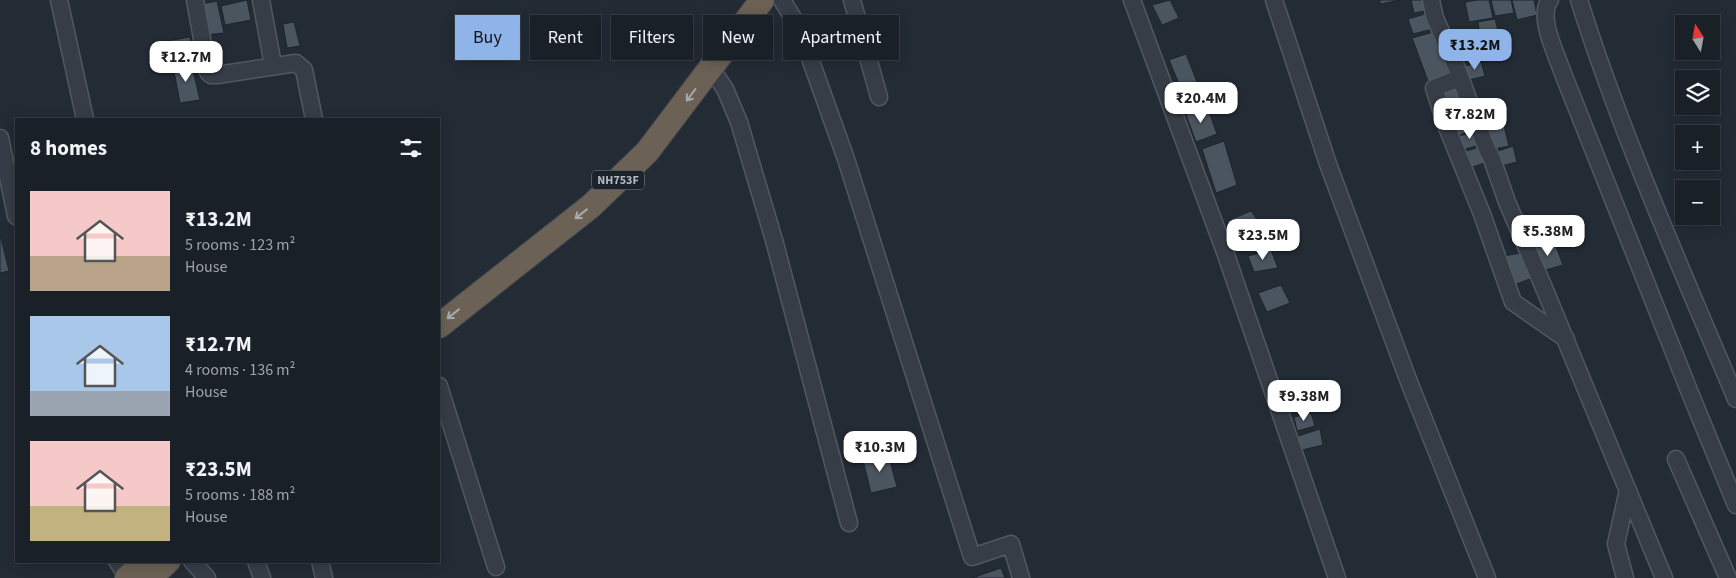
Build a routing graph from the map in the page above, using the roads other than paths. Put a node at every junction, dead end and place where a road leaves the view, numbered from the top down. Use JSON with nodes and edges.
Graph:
{"nodes":[{"id":1,"x":60,"y":0,"type":"edge"},
{"id":2,"x":195,"y":0,"type":"edge"},
{"id":3,"x":261,"y":0,"type":"edge"},
{"id":4,"x":743,"y":0,"type":"edge"},
{"id":5,"x":762,"y":0,"type":"edge"},
{"id":6,"x":782,"y":0,"type":"edge"},
{"id":7,"x":852,"y":0,"type":"edge"},
{"id":8,"x":1132,"y":0,"type":"edge"},
{"id":9,"x":1274,"y":0,"type":"edge"},
{"id":10,"x":1431,"y":0,"type":"edge"},
{"id":11,"x":1550,"y":0,"type":"edge"},
{"id":12,"x":1579,"y":0,"type":"edge"},
{"id":13,"x":273,"y":65,"type":"junction"},
{"id":14,"x":711,"y":68,"type":"junction"},
{"id":15,"x":1460,"y":78,"type":"junction"},
{"id":16,"x":879,"y":96,"type":"dead end"},
{"id":17,"x":85,"y":118,"type":"edge"},
{"id":18,"x":314,"y":118,"type":"edge"},
{"id":19,"x":0,"y":138,"type":"edge"},
{"id":20,"x":15,"y":211,"type":"edge"},
{"id":21,"x":440,"y":304,"type":"edge"},
{"id":22,"x":440,"y":325,"type":"edge"},
{"id":23,"x":1566,"y":340,"type":"junction"},
{"id":24,"x":440,"y":389,"type":"edge"},
{"id":25,"x":1736,"y":399,"type":"edge"},
{"id":26,"x":1676,"y":459,"type":"dead end"},
{"id":27,"x":1628,"y":490,"type":"junction"},
{"id":28,"x":1736,"y":505,"type":"edge"},
{"id":29,"x":849,"y":523,"type":"dead end"},
{"id":30,"x":194,"y":563,"type":"edge"},
{"id":31,"x":257,"y":563,"type":"edge"},
{"id":32,"x":320,"y":563,"type":"edge"},
{"id":33,"x":496,"y":567,"type":"dead end"},
{"id":34,"x":207,"y":578,"type":"edge"},
{"id":35,"x":262,"y":578,"type":"edge"},
{"id":36,"x":324,"y":578,"type":"edge"},
{"id":37,"x":1021,"y":578,"type":"edge"},
{"id":38,"x":1337,"y":578,"type":"edge"},
{"id":39,"x":1487,"y":578,"type":"edge"},
{"id":40,"x":1625,"y":578,"type":"edge"},
{"id":41,"x":1664,"y":578,"type":"edge"},
{"id":42,"x":1728,"y":578,"type":"edge"}],
"edges":[{"from":1,"to":17,"type":"street"},
{"from":2,"to":13,"type":"street"},
{"from":3,"to":13,"type":"street"},
{"from":4,"to":21,"type":"highway","number":"NH753F"},
{"from":5,"to":14,"type":"highway","number":"NH753F"},
{"from":6,"to":37,"type":"street"},
{"from":7,"to":16,"type":"street"},
{"from":8,"to":38,"type":"street"},
{"from":9,"to":39,"type":"street"},
{"from":10,"to":15,"type":"street"},
{"from":11,"to":28,"type":"street"},
{"from":12,"to":25,"type":"street"},
{"from":13,"to":18,"type":"street"},
{"from":14,"to":22,"type":"highway","number":"NH753F","one_way":true},
{"from":14,"to":29,"type":"street"},
{"from":15,"to":23,"type":"street"},
{"from":15,"to":23,"type":"street"},
{"from":19,"to":20,"type":"street"},
{"from":23,"to":27,"type":"street"},
{"from":24,"to":33,"type":"street"},
{"from":26,"to":42,"type":"street"},
{"from":27,"to":40,"type":"street"},
{"from":27,"to":41,"type":"street"},
{"from":30,"to":34,"type":"street"},
{"from":31,"to":35,"type":"street"},
{"from":32,"to":36,"type":"street"}]}
